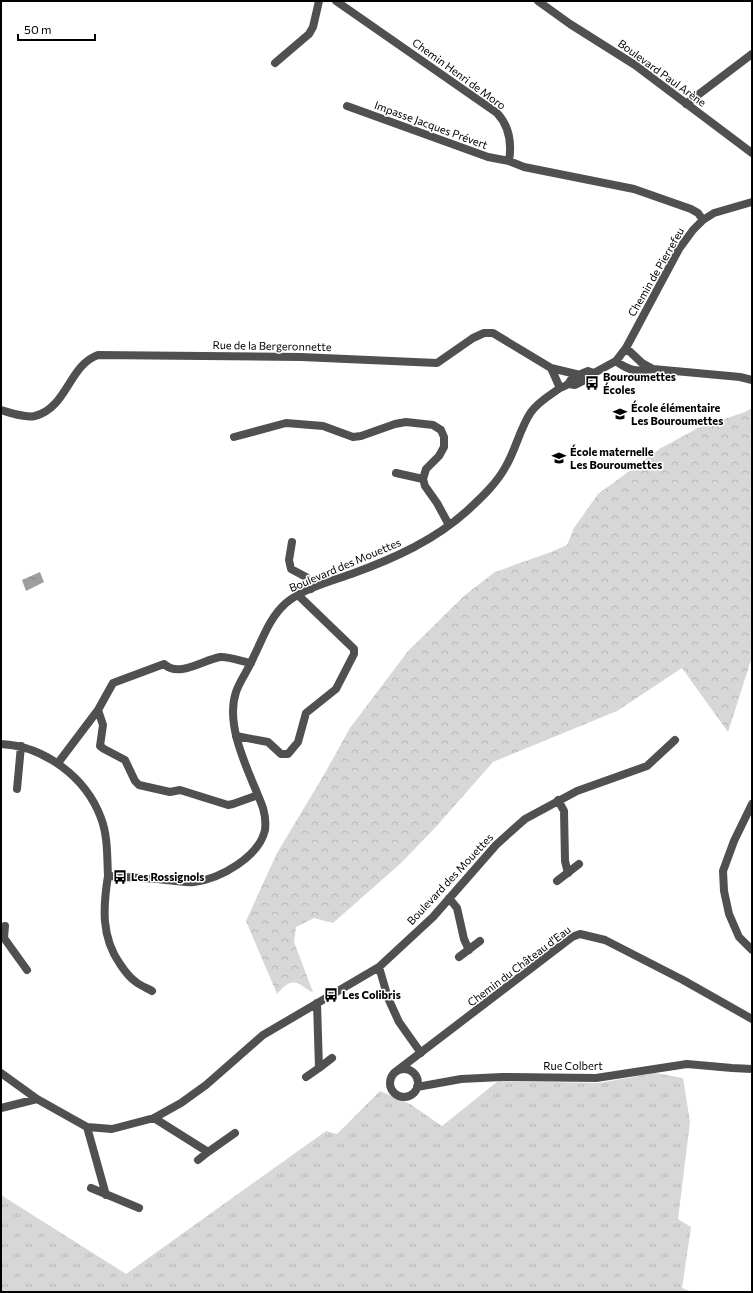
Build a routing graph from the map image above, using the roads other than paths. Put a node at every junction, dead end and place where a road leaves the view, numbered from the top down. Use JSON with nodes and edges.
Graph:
{"nodes":[{"id":1,"x":319,"y":1,"type":"edge"},
{"id":2,"x":336,"y":1,"type":"edge"},
{"id":3,"x":538,"y":1,"type":"edge"},
{"id":4,"x":752,"y":54,"type":"edge"},
{"id":5,"x":275,"y":63,"type":"dead end"},
{"id":6,"x":686,"y":104,"type":"junction"},
{"id":7,"x":347,"y":106,"type":"dead end"},
{"id":8,"x":752,"y":153,"type":"edge"},
{"id":9,"x":509,"y":161,"type":"junction"},
{"id":10,"x":752,"y":202,"type":"edge"},
{"id":11,"x":703,"y":220,"type":"junction"},
{"id":12,"x":626,"y":348,"type":"junction"},
{"id":13,"x":616,"y":361,"type":"junction"},
{"id":14,"x":551,"y":368,"type":"junction"},
{"id":15,"x":653,"y":369,"type":"junction"},
{"id":16,"x":594,"y":373,"type":"junction"},
{"id":17,"x":580,"y":375,"type":"junction"},
{"id":18,"x":752,"y":380,"type":"edge"},
{"id":19,"x":568,"y":384,"type":"junction"},
{"id":20,"x":560,"y":388,"type":"junction"},
{"id":21,"x":1,"y":410,"type":"edge"},
{"id":22,"x":234,"y":437,"type":"dead end"},
{"id":23,"x":396,"y":473,"type":"dead end"},
{"id":24,"x":423,"y":479,"type":"junction"},
{"id":25,"x":449,"y":525,"type":"junction"},
{"id":26,"x":292,"y":542,"type":"dead end"},
{"id":27,"x":311,"y":589,"type":"junction"},
{"id":28,"x":298,"y":595,"type":"junction"},
{"id":29,"x":251,"y":663,"type":"junction"},
{"id":30,"x":98,"y":710,"type":"junction"},
{"id":31,"x":236,"y":736,"type":"junction"},
{"id":32,"x":675,"y":740,"type":"dead end"},
{"id":33,"x":1,"y":744,"type":"edge"},
{"id":34,"x":21,"y":746,"type":"junction"},
{"id":35,"x":58,"y":763,"type":"junction"},
{"id":36,"x":17,"y":789,"type":"dead end"},
{"id":37,"x":258,"y":795,"type":"junction"},
{"id":38,"x":558,"y":800,"type":"junction"},
{"id":39,"x":752,"y":804,"type":"edge"},
{"id":40,"x":579,"y":864,"type":"dead end"},
{"id":41,"x":568,"y":873,"type":"junction"},
{"id":42,"x":108,"y":876,"type":"junction"},
{"id":43,"x":557,"y":881,"type":"dead end"},
{"id":44,"x":449,"y":898,"type":"junction"},
{"id":45,"x":5,"y":926,"type":"dead end"},
{"id":46,"x":2,"y":938,"type":"edge"},
{"id":47,"x":480,"y":941,"type":"dead end"},
{"id":48,"x":469,"y":950,"type":"junction"},
{"id":49,"x":752,"y":950,"type":"edge"},
{"id":50,"x":459,"y":957,"type":"dead end"},
{"id":51,"x":379,"y":966,"type":"junction"},
{"id":52,"x":27,"y":970,"type":"dead end"},
{"id":53,"x":152,"y":991,"type":"dead end"},
{"id":54,"x":317,"y":1004,"type":"junction"},
{"id":55,"x":752,"y":1019,"type":"edge"},
{"id":56,"x":421,"y":1053,"type":"junction"},
{"id":57,"x":332,"y":1058,"type":"dead end"},
{"id":58,"x":319,"y":1068,"type":"junction"},
{"id":59,"x":752,"y":1069,"type":"edge"},
{"id":60,"x":1,"y":1073,"type":"edge"},
{"id":61,"x":394,"y":1073,"type":"junction"},
{"id":62,"x":306,"y":1077,"type":"dead end"},
{"id":63,"x":417,"y":1087,"type":"junction"},
{"id":64,"x":37,"y":1099,"type":"junction"},
{"id":65,"x":1,"y":1108,"type":"edge"},
{"id":66,"x":154,"y":1118,"type":"junction"},
{"id":67,"x":87,"y":1127,"type":"junction"},
{"id":68,"x":236,"y":1134,"type":"dead end"},
{"id":69,"x":208,"y":1152,"type":"junction"},
{"id":70,"x":198,"y":1160,"type":"dead end"},
{"id":71,"x":91,"y":1188,"type":"dead end"},
{"id":72,"x":106,"y":1195,"type":"junction"},
{"id":73,"x":139,"y":1208,"type":"dead end"}],
"edges":[{"from":1,"to":5,"type":"street"},
{"from":2,"to":9,"type":"street","name":"Chemin Henri de Moro"},
{"from":3,"to":6,"type":"street","name":"Boulevard Paul Arène"},
{"from":4,"to":6,"type":"street"},
{"from":6,"to":8,"type":"street","name":"Boulevard Paul Arène"},
{"from":7,"to":9,"type":"street","name":"Impasse Jacques Prévert"},
{"from":9,"to":11,"type":"street"},
{"from":10,"to":11,"type":"street","name":"Chemin de Pierrefeu"},
{"from":11,"to":12,"type":"street","name":"Chemin de Pierrefeu"},
{"from":12,"to":13,"type":"street","name":"Chemin de Pierrefeu"},
{"from":12,"to":15,"type":"street"},
{"from":13,"to":15,"type":"street"},
{"from":13,"to":16,"type":"street","name":"Chemin de Pierrefeu"},
{"from":14,"to":17,"type":"street","name":"Rue de la Bergeronnette"},
{"from":14,"to":20,"type":"street"},
{"from":14,"to":21,"type":"street","name":"Rue de la Bergeronnette"},
{"from":15,"to":18,"type":"street"},
{"from":16,"to":17,"type":"street","name":"Chemin de Pierrefeu"},
{"from":16,"to":19,"type":"street","name":"Chemin de Pierrefeu"},
{"from":17,"to":19,"type":"street","name":"Chemin de Pierrefeu"},
{"from":19,"to":20,"type":"street","name":"Boulevard des Mouettes"},
{"from":20,"to":25,"type":"street","name":"Boulevard des Mouettes"},
{"from":22,"to":24,"type":"street"},
{"from":23,"to":24,"type":"street"},
{"from":24,"to":25,"type":"street"},
{"from":25,"to":27,"type":"street","name":"Boulevard des Mouettes"},
{"from":26,"to":27,"type":"street"},
{"from":27,"to":28,"type":"street","name":"Boulevard des Mouettes"},
{"from":28,"to":29,"type":"street","name":"Boulevard des Mouettes"},
{"from":28,"to":31,"type":"street"},
{"from":29,"to":30,"type":"street"},
{"from":29,"to":31,"type":"street","name":"Boulevard des Mouettes"},
{"from":30,"to":35,"type":"street"},
{"from":30,"to":37,"type":"street"},
{"from":31,"to":37,"type":"street","name":"Boulevard des Mouettes"},
{"from":32,"to":38,"type":"street","name":"Boulevard des Mouettes"},
{"from":33,"to":34,"type":"street"},
{"from":34,"to":35,"type":"street"},
{"from":34,"to":36,"type":"street"},
{"from":35,"to":42,"type":"street"},
{"from":37,"to":42,"type":"street","name":"Boulevard des Mouettes"},
{"from":38,"to":41,"type":"street"},
{"from":38,"to":44,"type":"street","name":"Boulevard des Mouettes"},
{"from":39,"to":49,"type":"street"},
{"from":40,"to":41,"type":"street"},
{"from":41,"to":43,"type":"street"},
{"from":42,"to":53,"type":"street"},
{"from":44,"to":48,"type":"street"},
{"from":44,"to":51,"type":"street","name":"Boulevard des Mouettes"},
{"from":45,"to":46,"type":"street"},
{"from":46,"to":52,"type":"street"},
{"from":47,"to":48,"type":"street"},
{"from":48,"to":50,"type":"street"},
{"from":51,"to":54,"type":"street","name":"Boulevard des Mouettes"},
{"from":51,"to":56,"type":"street"},
{"from":54,"to":58,"type":"street"},
{"from":54,"to":66,"type":"street","name":"Boulevard des Mouettes"},
{"from":55,"to":56,"type":"street","name":"Chemin du Château d'Eau"},
{"from":56,"to":61,"type":"street","name":"Chemin du Château d'Eau"},
{"from":57,"to":58,"type":"street"},
{"from":58,"to":62,"type":"street"},
{"from":59,"to":63,"type":"street","name":"Rue Colbert"},
{"from":60,"to":64,"type":"street","name":"Boulevard des Mouettes"},
{"from":61,"to":63,"type":"street"},
{"from":61,"to":63,"type":"street"},
{"from":64,"to":65,"type":"street"},
{"from":64,"to":67,"type":"street","name":"Boulevard des Mouettes"},
{"from":66,"to":67,"type":"street","name":"Boulevard des Mouettes"},
{"from":66,"to":69,"type":"street"},
{"from":67,"to":72,"type":"street"},
{"from":68,"to":69,"type":"street"},
{"from":69,"to":70,"type":"street"},
{"from":71,"to":72,"type":"street"},
{"from":72,"to":73,"type":"street"}]}
